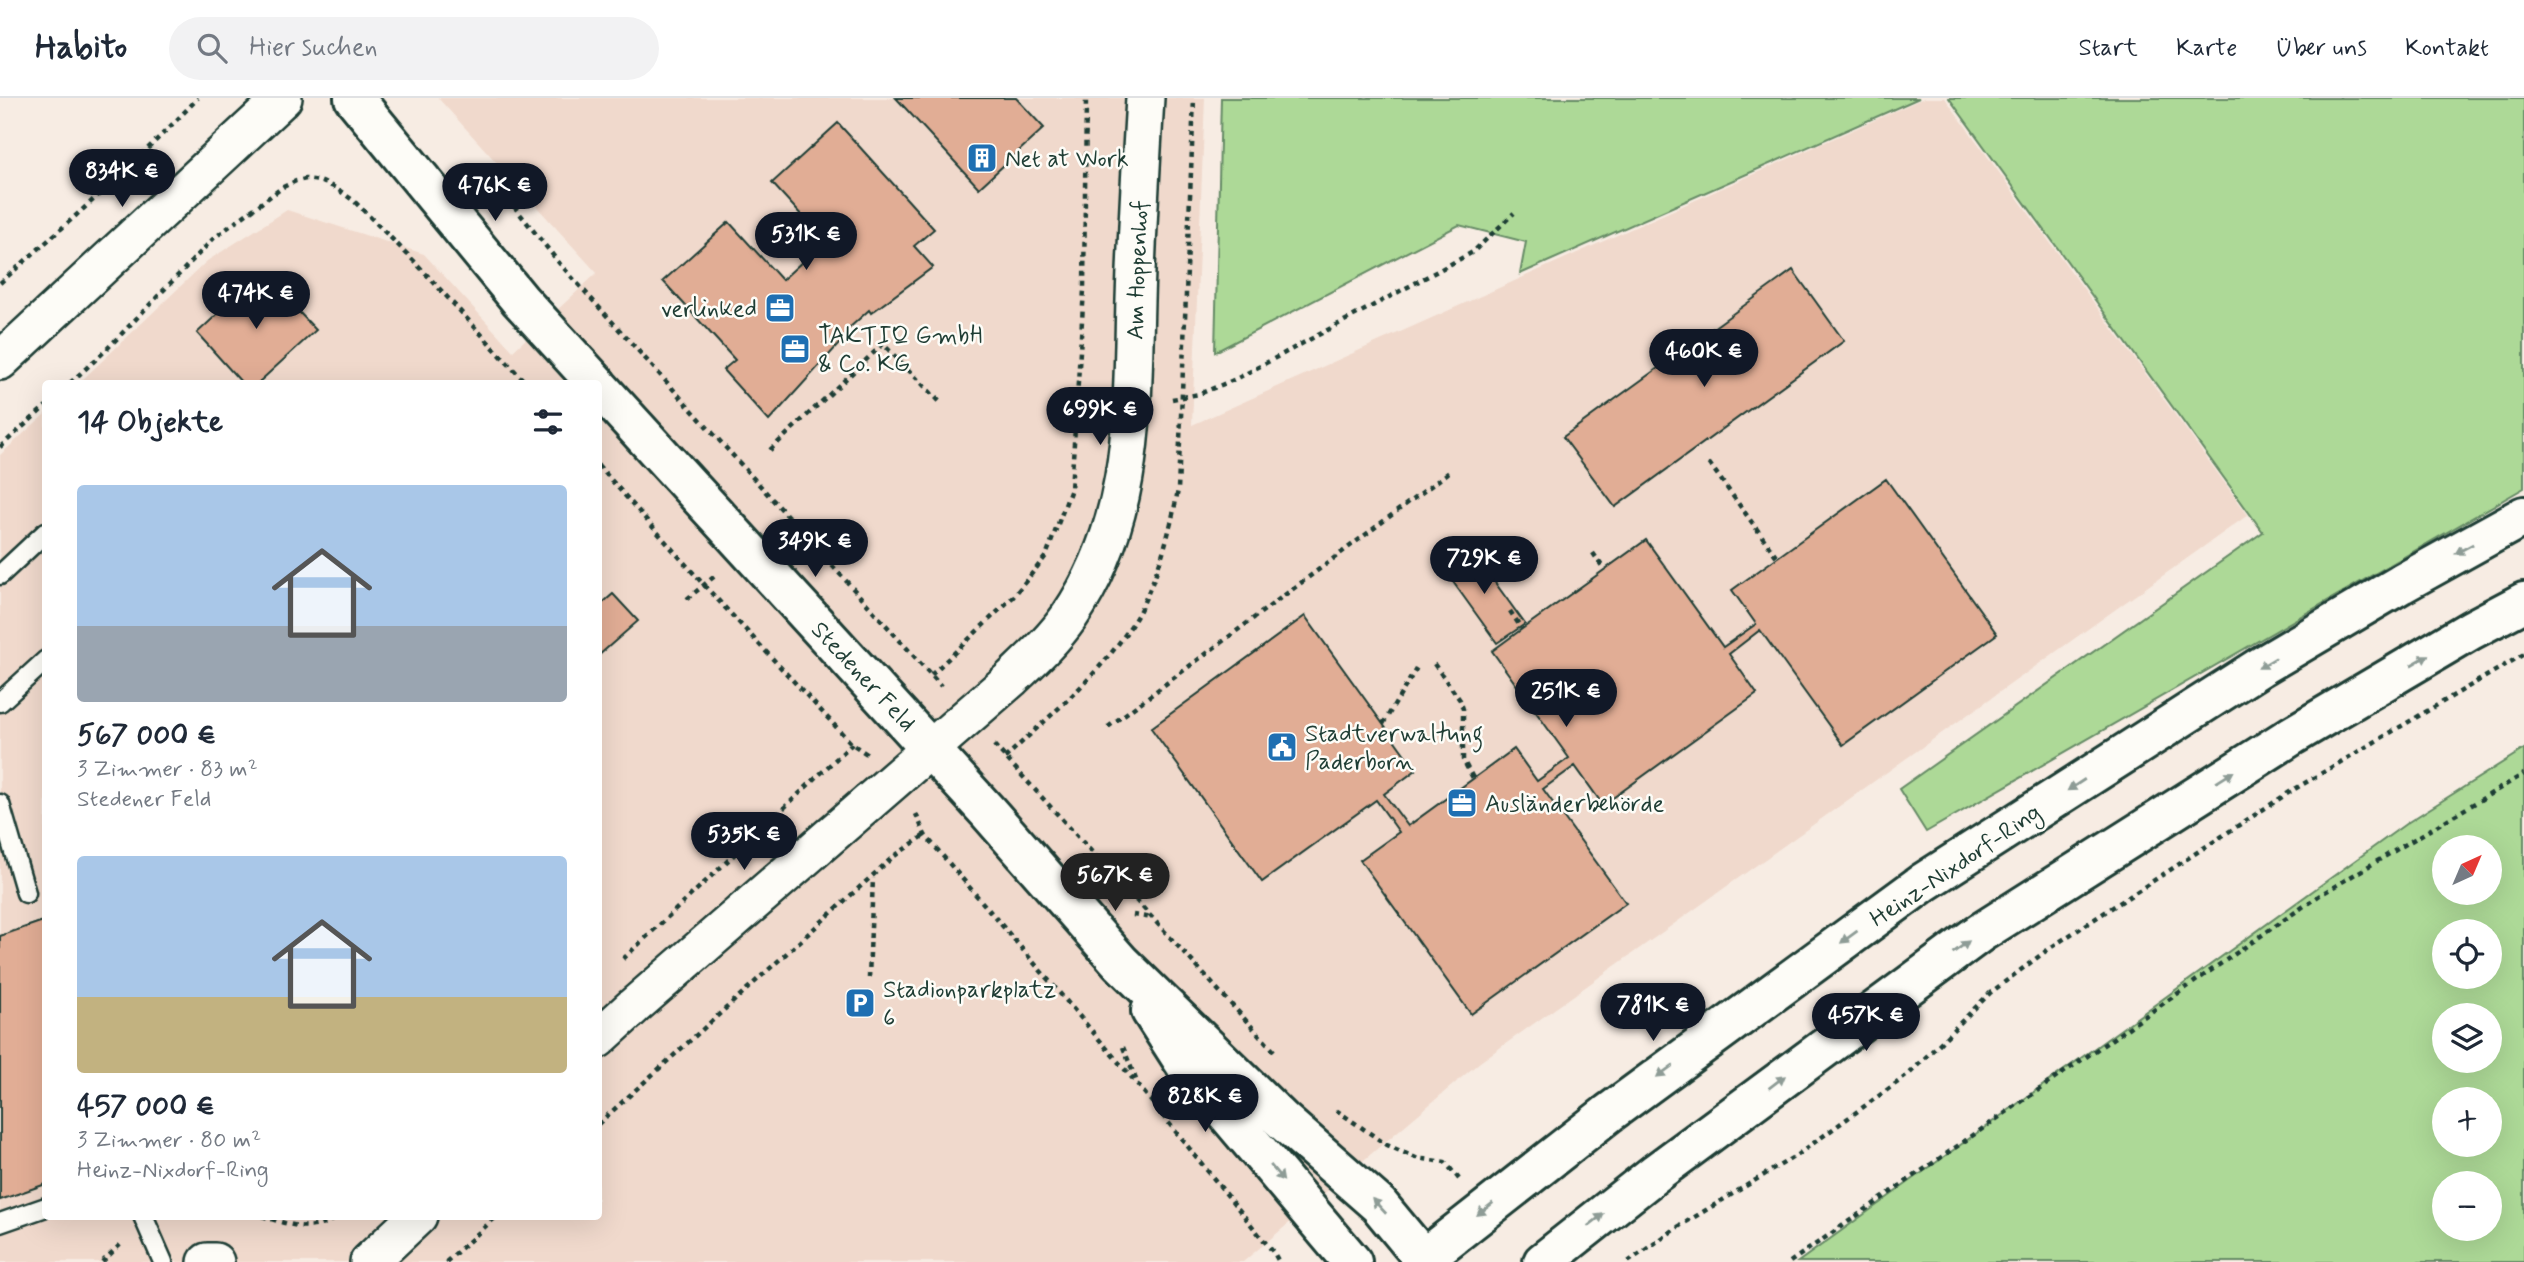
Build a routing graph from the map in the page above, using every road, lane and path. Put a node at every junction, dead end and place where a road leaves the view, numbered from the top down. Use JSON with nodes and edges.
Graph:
{"nodes":[{"id":1,"x":198,"y":98,"type":"edge"},
{"id":2,"x":283,"y":98,"type":"edge"},
{"id":3,"x":354,"y":98,"type":"edge"},
{"id":4,"x":1145,"y":98,"type":"edge"},
{"id":5,"x":1085,"y":99,"type":"edge"},
{"id":6,"x":489,"y":175,"type":"dead end"},
{"id":7,"x":1514,"y":213,"type":"dead end"},
{"id":8,"x":0,"y":283,"type":"edge"},
{"id":9,"x":0,"y":361,"type":"edge"},
{"id":10,"x":73,"y":380,"type":"edge"},
{"id":11,"x":523,"y":380,"type":"edge"},
{"id":12,"x":593,"y":380,"type":"edge"},
{"id":13,"x":602,"y":389,"type":"edge"},
{"id":14,"x":1199,"y":394,"type":"dead end"},
{"id":15,"x":940,"y":402,"type":"dead end"},
{"id":16,"x":42,"y":410,"type":"edge"},
{"id":17,"x":0,"y":447,"type":"edge"},
{"id":18,"x":771,"y":450,"type":"dead end"},
{"id":19,"x":1709,"y":463,"type":"dead end"},
{"id":20,"x":602,"y":470,"type":"edge"},
{"id":21,"x":1452,"y":470,"type":"dead end"},
{"id":22,"x":2524,"y":516,"type":"edge"},
{"id":23,"x":42,"y":536,"type":"edge"},
{"id":24,"x":1593,"y":552,"type":"dead end"},
{"id":25,"x":1777,"y":558,"type":"dead end"},
{"id":26,"x":1604,"y":569,"type":"dead end"},
{"id":27,"x":0,"y":575,"type":"edge"},
{"id":28,"x":2524,"y":602,"type":"edge"},
{"id":29,"x":1510,"y":611,"type":"dead end"},
{"id":30,"x":1522,"y":629,"type":"dead end"},
{"id":31,"x":2524,"y":654,"type":"edge"},
{"id":32,"x":1419,"y":664,"type":"dead end"},
{"id":33,"x":1434,"y":664,"type":"dead end"},
{"id":34,"x":42,"y":670,"type":"edge"},
{"id":35,"x":930,"y":675,"type":"junction"},
{"id":36,"x":0,"y":702,"type":"edge"},
{"id":37,"x":968,"y":714,"type":"junction"},
{"id":38,"x":1383,"y":724,"type":"dead end"},
{"id":39,"x":1108,"y":727,"type":"dead end"},
{"id":40,"x":931,"y":749,"type":"junction"},
{"id":41,"x":2524,"y":774,"type":"edge"},
{"id":42,"x":1474,"y":778,"type":"dead end"},
{"id":43,"x":0,"y":804,"type":"edge"},
{"id":44,"x":873,"y":877,"type":"junction"},
{"id":45,"x":26,"y":894,"type":"dead end"},
{"id":46,"x":1119,"y":962,"type":"junction"},
{"id":47,"x":619,"y":963,"type":"dead end"},
{"id":48,"x":869,"y":978,"type":"dead end"},
{"id":49,"x":602,"y":1035,"type":"edge"},
{"id":50,"x":1283,"y":1061,"type":"dead end"},
{"id":51,"x":1334,"y":1108,"type":"dead end"},
{"id":52,"x":602,"y":1120,"type":"edge"},
{"id":53,"x":1445,"y":1162,"type":"dead end"},
{"id":54,"x":42,"y":1208,"type":"edge"},
{"id":55,"x":145,"y":1220,"type":"edge"},
{"id":56,"x":276,"y":1220,"type":"edge"},
{"id":57,"x":329,"y":1220,"type":"edge"},
{"id":58,"x":414,"y":1220,"type":"edge"},
{"id":59,"x":493,"y":1220,"type":"edge"},
{"id":60,"x":0,"y":1223,"type":"edge"},
{"id":61,"x":1423,"y":1261,"type":"edge"},
{"id":62,"x":163,"y":1262,"type":"edge"},
{"id":63,"x":207,"y":1262,"type":"edge"},
{"id":64,"x":215,"y":1262,"type":"edge"},
{"id":65,"x":369,"y":1262,"type":"edge"},
{"id":66,"x":446,"y":1262,"type":"edge"},
{"id":67,"x":1279,"y":1262,"type":"edge"},
{"id":68,"x":1352,"y":1262,"type":"edge"},
{"id":69,"x":1543,"y":1262,"type":"edge"},
{"id":70,"x":1628,"y":1262,"type":"edge"},
{"id":71,"x":1790,"y":1262,"type":"edge"}],
"edges":[{"from":1,"to":8,"type":"path"},
{"from":2,"to":9,"type":"street"},
{"from":3,"to":12,"type":"main road","name":"Stedener Feld"},
{"from":4,"to":37,"type":"street","name":"Am Hoppenhof"},
{"from":5,"to":35,"type":"path"},
{"from":6,"to":35,"type":"path"},
{"from":7,"to":14,"type":"path"},
{"from":10,"to":11,"type":"path"},
{"from":13,"to":40,"type":"main road","name":"Stedener Feld"},
{"from":15,"to":18,"type":"path"},
{"from":16,"to":17,"type":"path"},
{"from":19,"to":25,"type":"path"},
{"from":20,"to":47,"type":"path"},
{"from":21,"to":39,"type":"path"},
{"from":22,"to":61,"type":"main road","name":"Heinz-Nixdorf-Ring","one_way":true},
{"from":23,"to":27,"type":"lane"},
{"from":24,"to":26,"type":"path"},
{"from":69,"to":28,"type":"main road","one_way":true},
{"from":29,"to":30,"type":"path"},
{"from":31,"to":70,"type":"path"},
{"from":32,"to":38,"type":"path"},
{"from":33,"to":42,"type":"path"},
{"from":34,"to":36,"type":"lane"},
{"from":35,"to":37,"type":"path"},
{"from":37,"to":40,"type":"street","name":"Am Hoppenhof"},
{"from":37,"to":50,"type":"path"},
{"from":40,"to":46,"type":"main road","name":"Stedener Feld"},
{"from":40,"to":49,"type":"street","name":"Stedener Feld"},
{"from":41,"to":71,"type":"path"},
{"from":43,"to":45,"type":"lane"},
{"from":44,"to":48,"type":"path"},
{"from":44,"to":52,"type":"path"},
{"from":44,"to":67,"type":"path"},
{"from":61,"to":46,"type":"main road","name":"Stedener Feld","one_way":true},
{"from":46,"to":68,"type":"main road","name":"Stedener Feld","one_way":true},
{"from":51,"to":53,"type":"path"},
{"from":54,"to":60,"type":"lane"},
{"from":55,"to":62,"type":"lane"},
{"from":56,"to":57,"type":"path"},
{"from":58,"to":65,"type":"street"},
{"from":59,"to":66,"type":"path"},
{"from":63,"to":64,"type":"street"}]}
